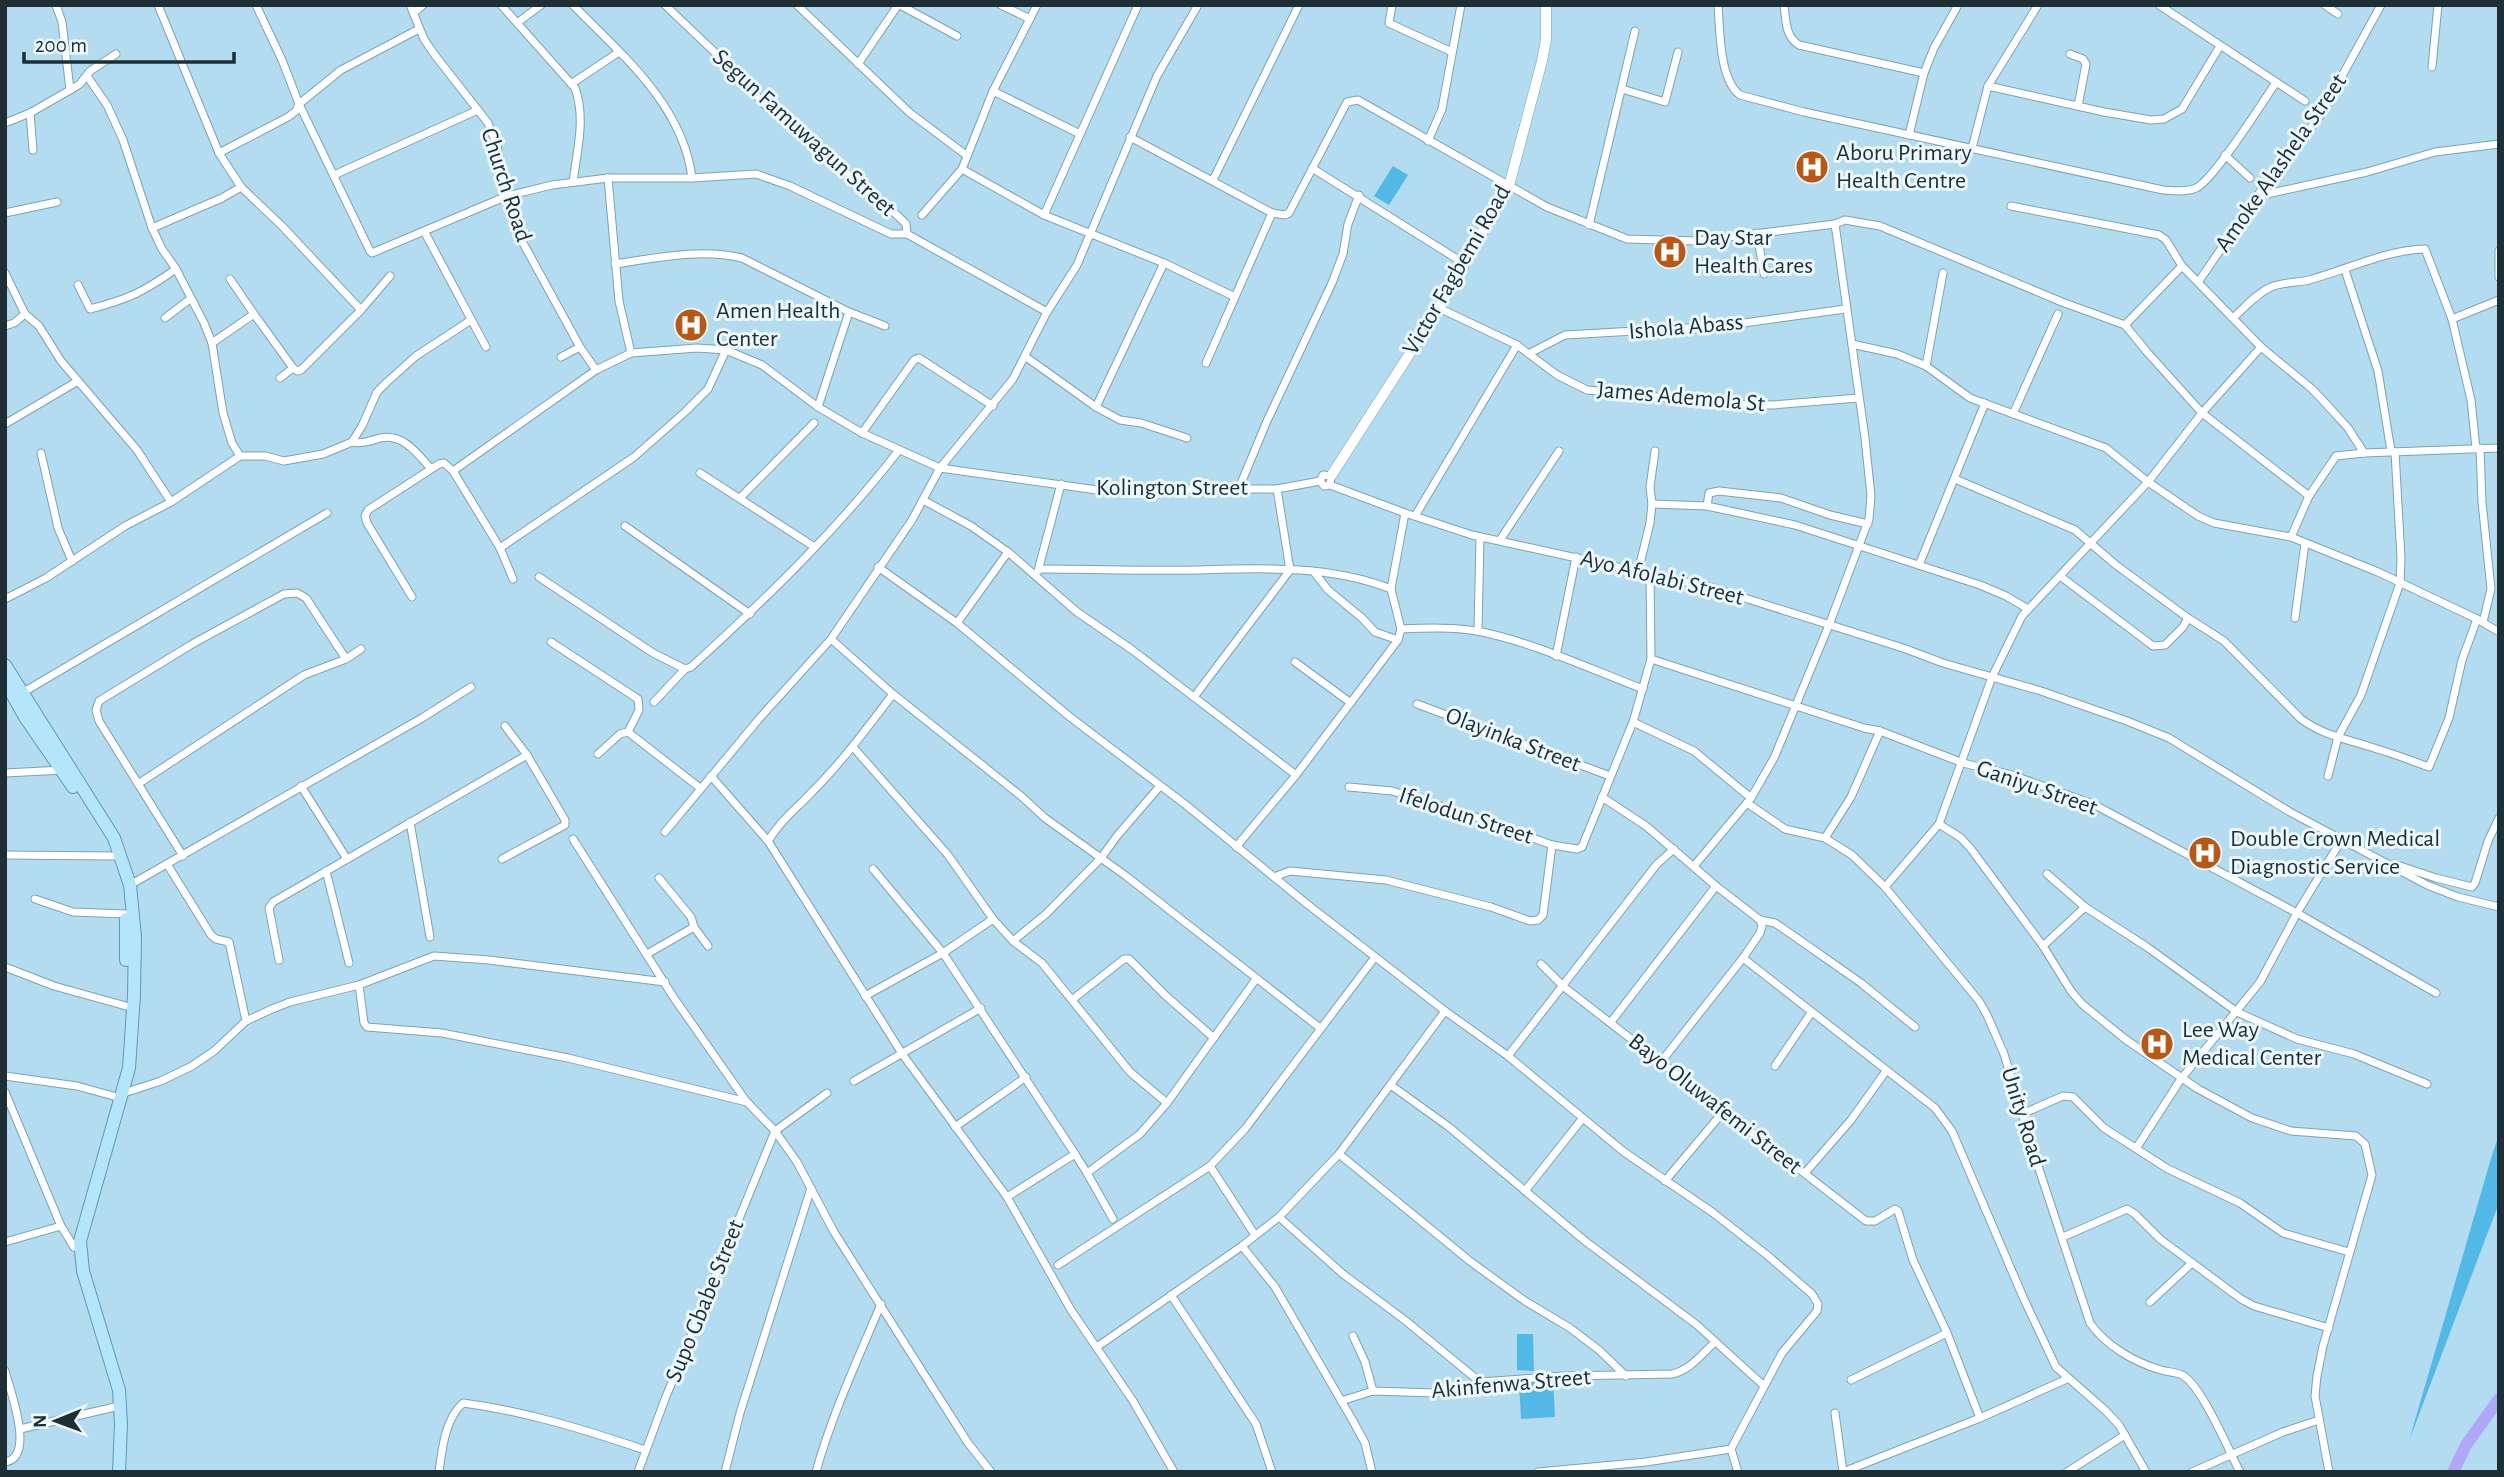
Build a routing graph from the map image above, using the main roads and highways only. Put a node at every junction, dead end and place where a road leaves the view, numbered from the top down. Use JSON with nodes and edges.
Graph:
{"nodes":[{"id":1,"x":5,"y":665,"type":"edge"},
{"id":2,"x":6,"y":685,"type":"edge"},
{"id":3,"x":65,"y":770,"type":"junction"},
{"id":4,"x":120,"y":1095,"type":"junction"},
{"id":5,"x":113,"y":1472,"type":"edge"},
{"id":6,"x":119,"y":1472,"type":"edge"}],
"edges":[{"from":1,"to":3,"type":"main road"},
{"from":2,"to":3,"type":"main road"},
{"from":3,"to":4,"type":"main road"},
{"from":3,"to":4,"type":"main road"},
{"from":4,"to":5,"type":"main road"},
{"from":4,"to":6,"type":"main road"}]}
